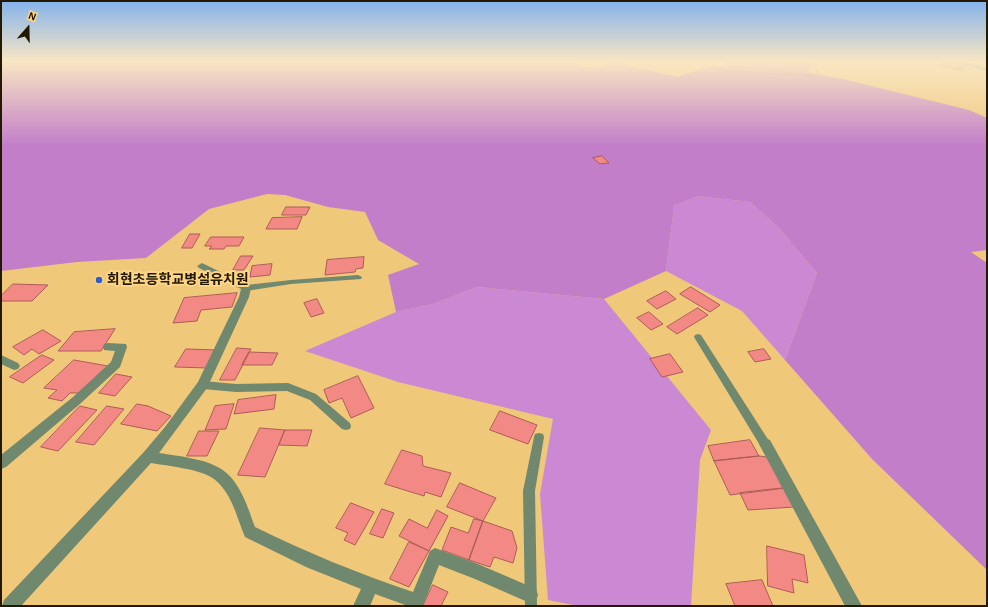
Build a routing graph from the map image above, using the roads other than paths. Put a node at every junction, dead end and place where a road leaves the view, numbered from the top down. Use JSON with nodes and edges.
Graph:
{"nodes":[{"id":1,"x":202,"y":266,"type":"dead end"},
{"id":2,"x":358,"y":277,"type":"dead end"},
{"id":3,"x":246,"y":288,"type":"junction"},
{"id":4,"x":698,"y":337,"type":"dead end"},
{"id":5,"x":108,"y":347,"type":"dead end"},
{"id":6,"x":1,"y":359,"type":"edge"},
{"id":7,"x":14,"y":366,"type":"dead end"},
{"id":8,"x":203,"y":385,"type":"junction"},
{"id":9,"x":346,"y":426,"type":"dead end"},
{"id":10,"x":539,"y":436,"type":"dead end"},
{"id":11,"x":765,"y":444,"type":"joint"},
{"id":12,"x":148,"y":457,"type":"junction"},
{"id":13,"x":1,"y":463,"type":"edge"},
{"id":14,"x":371,"y":586,"type":"junction"},
{"id":15,"x":530,"y":601,"type":"edge"},
{"id":16,"x":10,"y":606,"type":"edge"},
{"id":17,"x":361,"y":606,"type":"edge"},
{"id":18,"x":854,"y":606,"type":"edge"}],
"edges":[{"from":1,"to":3,"type":"street"},
{"from":2,"to":3,"type":"lane"},
{"from":3,"to":8,"type":"street"},
{"from":4,"to":11,"type":"lane"},
{"from":5,"to":13,"type":"street"},
{"from":6,"to":7,"type":"street"},
{"from":8,"to":9,"type":"lane"},
{"from":8,"to":12,"type":"street"},
{"from":10,"to":15,"type":"lane"},
{"from":11,"to":18,"type":"street"},
{"from":12,"to":14,"type":"street"},
{"from":12,"to":16,"type":"street"},
{"from":14,"to":15,"type":"street"},
{"from":14,"to":17,"type":"street"}]}
